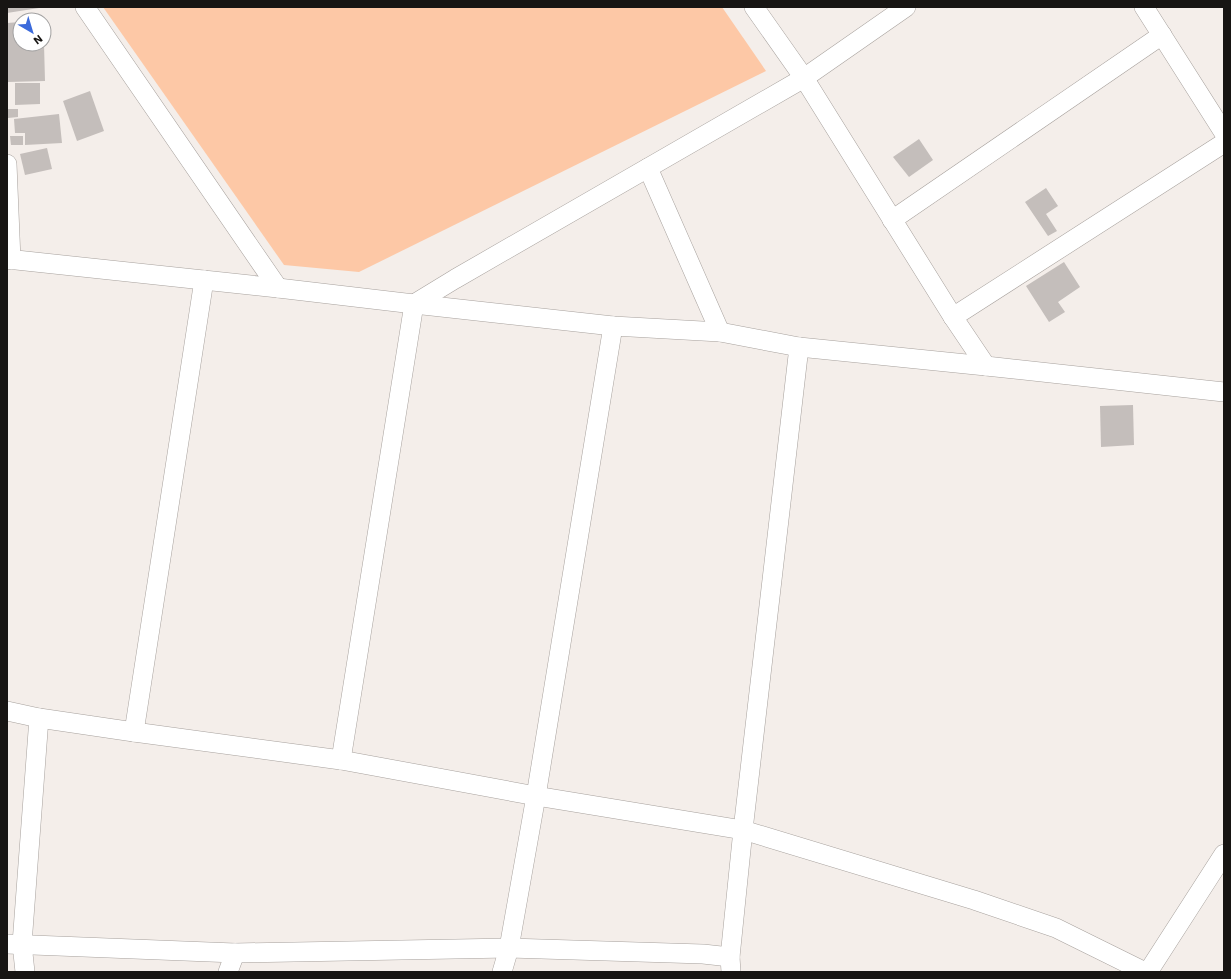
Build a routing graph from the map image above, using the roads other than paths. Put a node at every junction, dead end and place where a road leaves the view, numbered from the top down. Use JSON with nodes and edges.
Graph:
{"nodes":[{"id":1,"x":85,"y":7,"type":"edge"},
{"id":2,"x":754,"y":7,"type":"edge"},
{"id":3,"x":906,"y":7,"type":"edge"},
{"id":4,"x":1144,"y":7,"type":"edge"},
{"id":5,"x":1162,"y":35,"type":"junction"},
{"id":6,"x":804,"y":78,"type":"junction"},
{"id":7,"x":1224,"y":133,"type":"edge"},
{"id":8,"x":1224,"y":143,"type":"edge"},
{"id":9,"x":7,"y":164,"type":"edge"},
{"id":10,"x":648,"y":168,"type":"junction"},
{"id":11,"x":892,"y":220,"type":"junction"},
{"id":12,"x":9,"y":260,"type":"edge"},
{"id":13,"x":204,"y":280,"type":"junction"},
{"id":14,"x":278,"y":288,"type":"junction"},
{"id":15,"x":414,"y":304,"type":"junction"},
{"id":16,"x":953,"y":317,"type":"junction"},
{"id":17,"x":613,"y":326,"type":"junction"},
{"id":18,"x":720,"y":332,"type":"junction"},
{"id":19,"x":798,"y":347,"type":"junction"},
{"id":20,"x":986,"y":366,"type":"junction"},
{"id":21,"x":1224,"y":392,"type":"edge"},
{"id":22,"x":7,"y":712,"type":"edge"},
{"id":23,"x":39,"y":718,"type":"junction"},
{"id":24,"x":134,"y":732,"type":"junction"},
{"id":25,"x":341,"y":760,"type":"junction"},
{"id":26,"x":536,"y":796,"type":"junction"},
{"id":27,"x":743,"y":830,"type":"junction"},
{"id":28,"x":1224,"y":854,"type":"edge"},
{"id":29,"x":15,"y":944,"type":"edge"},
{"id":30,"x":509,"y":948,"type":"junction"},
{"id":31,"x":234,"y":953,"type":"junction"},
{"id":32,"x":730,"y":964,"type":"edge"},
{"id":33,"x":25,"y":972,"type":"edge"},
{"id":34,"x":228,"y":972,"type":"edge"},
{"id":35,"x":502,"y":972,"type":"edge"},
{"id":36,"x":1145,"y":972,"type":"edge"},
{"id":37,"x":1148,"y":972,"type":"edge"}],
"edges":[{"from":1,"to":14,"type":"street"},
{"from":2,"to":6,"type":"street"},
{"from":3,"to":6,"type":"street"},
{"from":4,"to":5,"type":"street"},
{"from":5,"to":7,"type":"street"},
{"from":5,"to":11,"type":"street"},
{"from":6,"to":10,"type":"street"},
{"from":6,"to":11,"type":"street"},
{"from":8,"to":16,"type":"street"},
{"from":9,"to":12,"type":"street"},
{"from":10,"to":15,"type":"street"},
{"from":10,"to":18,"type":"street"},
{"from":11,"to":16,"type":"street"},
{"from":12,"to":13,"type":"street"},
{"from":13,"to":14,"type":"street"},
{"from":13,"to":24,"type":"street"},
{"from":14,"to":15,"type":"street"},
{"from":15,"to":17,"type":"street"},
{"from":15,"to":25,"type":"street"},
{"from":16,"to":20,"type":"street"},
{"from":17,"to":18,"type":"street"},
{"from":17,"to":26,"type":"street"},
{"from":18,"to":19,"type":"street"},
{"from":19,"to":20,"type":"street"},
{"from":19,"to":27,"type":"street"},
{"from":20,"to":21,"type":"street"},
{"from":22,"to":23,"type":"street"},
{"from":23,"to":24,"type":"street"},
{"from":23,"to":29,"type":"street"},
{"from":24,"to":25,"type":"street"},
{"from":25,"to":26,"type":"street"},
{"from":26,"to":27,"type":"street"},
{"from":26,"to":30,"type":"street"},
{"from":27,"to":32,"type":"street"},
{"from":27,"to":36,"type":"street"},
{"from":28,"to":37,"type":"street"},
{"from":29,"to":31,"type":"street"},
{"from":29,"to":33,"type":"street"},
{"from":30,"to":31,"type":"street"},
{"from":30,"to":32,"type":"street"},
{"from":30,"to":35,"type":"street"},
{"from":31,"to":34,"type":"street"}]}
